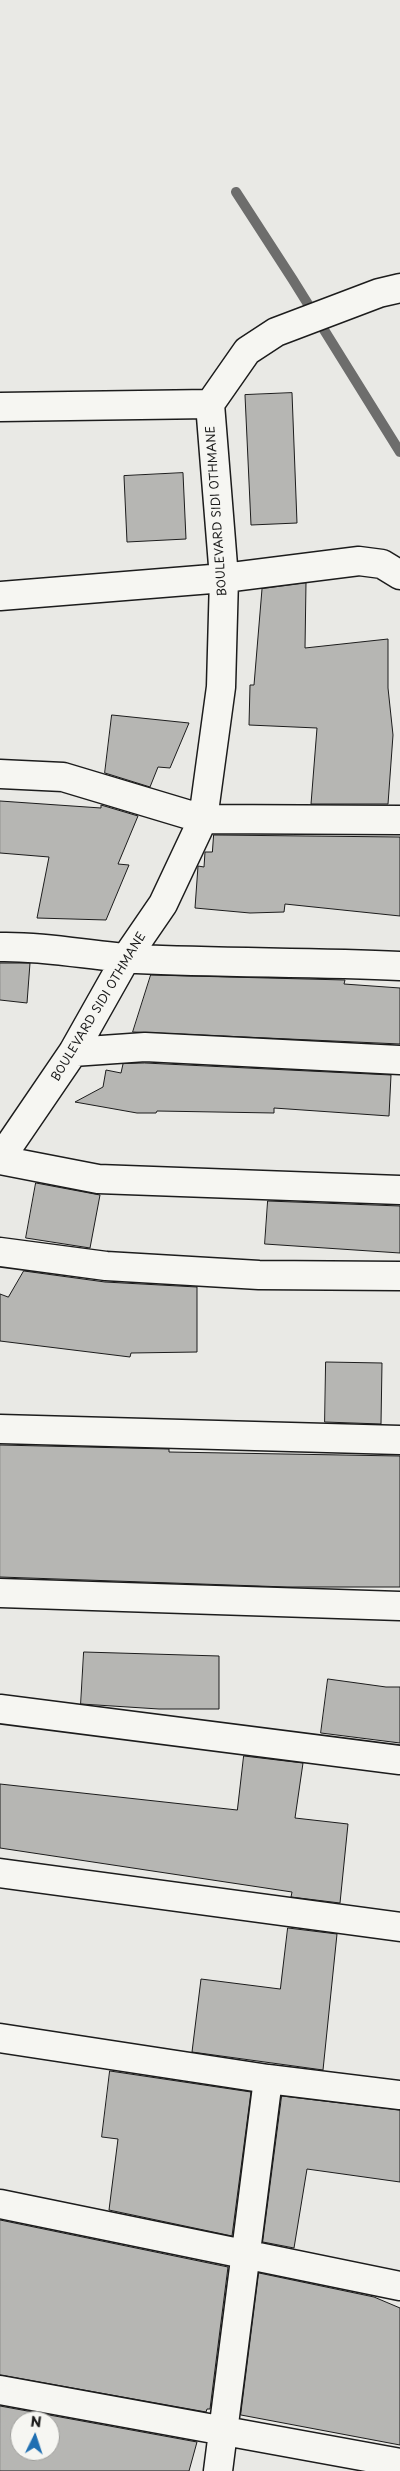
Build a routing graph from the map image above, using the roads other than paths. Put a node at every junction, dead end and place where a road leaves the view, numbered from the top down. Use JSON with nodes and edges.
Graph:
{"nodes":[{"id":1,"x":400,"y":288,"type":"edge"},
{"id":2,"x":210,"y":404,"type":"junction"},
{"id":3,"x":0,"y":407,"type":"edge"},
{"id":4,"x":400,"y":575,"type":"edge"},
{"id":5,"x":224,"y":578,"type":"junction"},
{"id":6,"x":0,"y":596,"type":"edge"},
{"id":7,"x":0,"y":774,"type":"edge"},
{"id":8,"x":203,"y":818,"type":"junction"},
{"id":9,"x":400,"y":820,"type":"edge"},
{"id":10,"x":0,"y":947,"type":"edge"},
{"id":11,"x":126,"y":958,"type":"junction"},
{"id":12,"x":400,"y":966,"type":"edge"},
{"id":13,"x":74,"y":1052,"type":"junction"},
{"id":14,"x":400,"y":1060,"type":"edge"},
{"id":15,"x":0,"y":1160,"type":"edge"},
{"id":16,"x":400,"y":1190,"type":"edge"},
{"id":17,"x":0,"y":1252,"type":"edge"},
{"id":18,"x":400,"y":1276,"type":"edge"},
{"id":19,"x":0,"y":1429,"type":"edge"},
{"id":20,"x":400,"y":1440,"type":"edge"},
{"id":21,"x":0,"y":1594,"type":"edge"},
{"id":22,"x":400,"y":1606,"type":"edge"},
{"id":23,"x":0,"y":1709,"type":"edge"},
{"id":24,"x":400,"y":1760,"type":"edge"},
{"id":25,"x":0,"y":1873,"type":"edge"},
{"id":26,"x":400,"y":1926,"type":"edge"},
{"id":27,"x":0,"y":2038,"type":"edge"},
{"id":28,"x":268,"y":2079,"type":"junction"},
{"id":29,"x":400,"y":2095,"type":"edge"},
{"id":30,"x":0,"y":2204,"type":"edge"},
{"id":31,"x":247,"y":2254,"type":"junction"},
{"id":32,"x":400,"y":2286,"type":"edge"},
{"id":33,"x":0,"y":2390,"type":"edge"},
{"id":34,"x":225,"y":2432,"type":"junction"},
{"id":35,"x":400,"y":2463,"type":"edge"},
{"id":36,"x":218,"y":2471,"type":"edge"}],
"edges":[{"from":1,"to":2,"type":"street"},
{"from":2,"to":3,"type":"street"},
{"from":2,"to":5,"type":"street","name":"BOULEVARD SIDI OTHMANE"},
{"from":4,"to":5,"type":"street"},
{"from":5,"to":6,"type":"street"},
{"from":5,"to":8,"type":"street","name":"BOULEVARD SIDI OTHMANE"},
{"from":7,"to":8,"type":"street"},
{"from":8,"to":9,"type":"street"},
{"from":8,"to":11,"type":"street","name":"BOULEVARD SIDI OTHMANE"},
{"from":10,"to":11,"type":"street"},
{"from":11,"to":12,"type":"street"},
{"from":11,"to":13,"type":"street","name":"BOULEVARD SIDI OTHMANE"},
{"from":13,"to":14,"type":"street"},
{"from":13,"to":15,"type":"street","name":"BOULEVARD SIDI OTHMANE"},
{"from":15,"to":16,"type":"street"},
{"from":17,"to":18,"type":"street"},
{"from":19,"to":20,"type":"street"},
{"from":21,"to":22,"type":"street"},
{"from":23,"to":24,"type":"street"},
{"from":25,"to":26,"type":"street"},
{"from":27,"to":28,"type":"street"},
{"from":28,"to":29,"type":"street"},
{"from":28,"to":31,"type":"street"},
{"from":30,"to":31,"type":"street"},
{"from":31,"to":32,"type":"street"},
{"from":31,"to":34,"type":"street"},
{"from":33,"to":34,"type":"street"},
{"from":34,"to":35,"type":"street"},
{"from":34,"to":36,"type":"street"}]}
